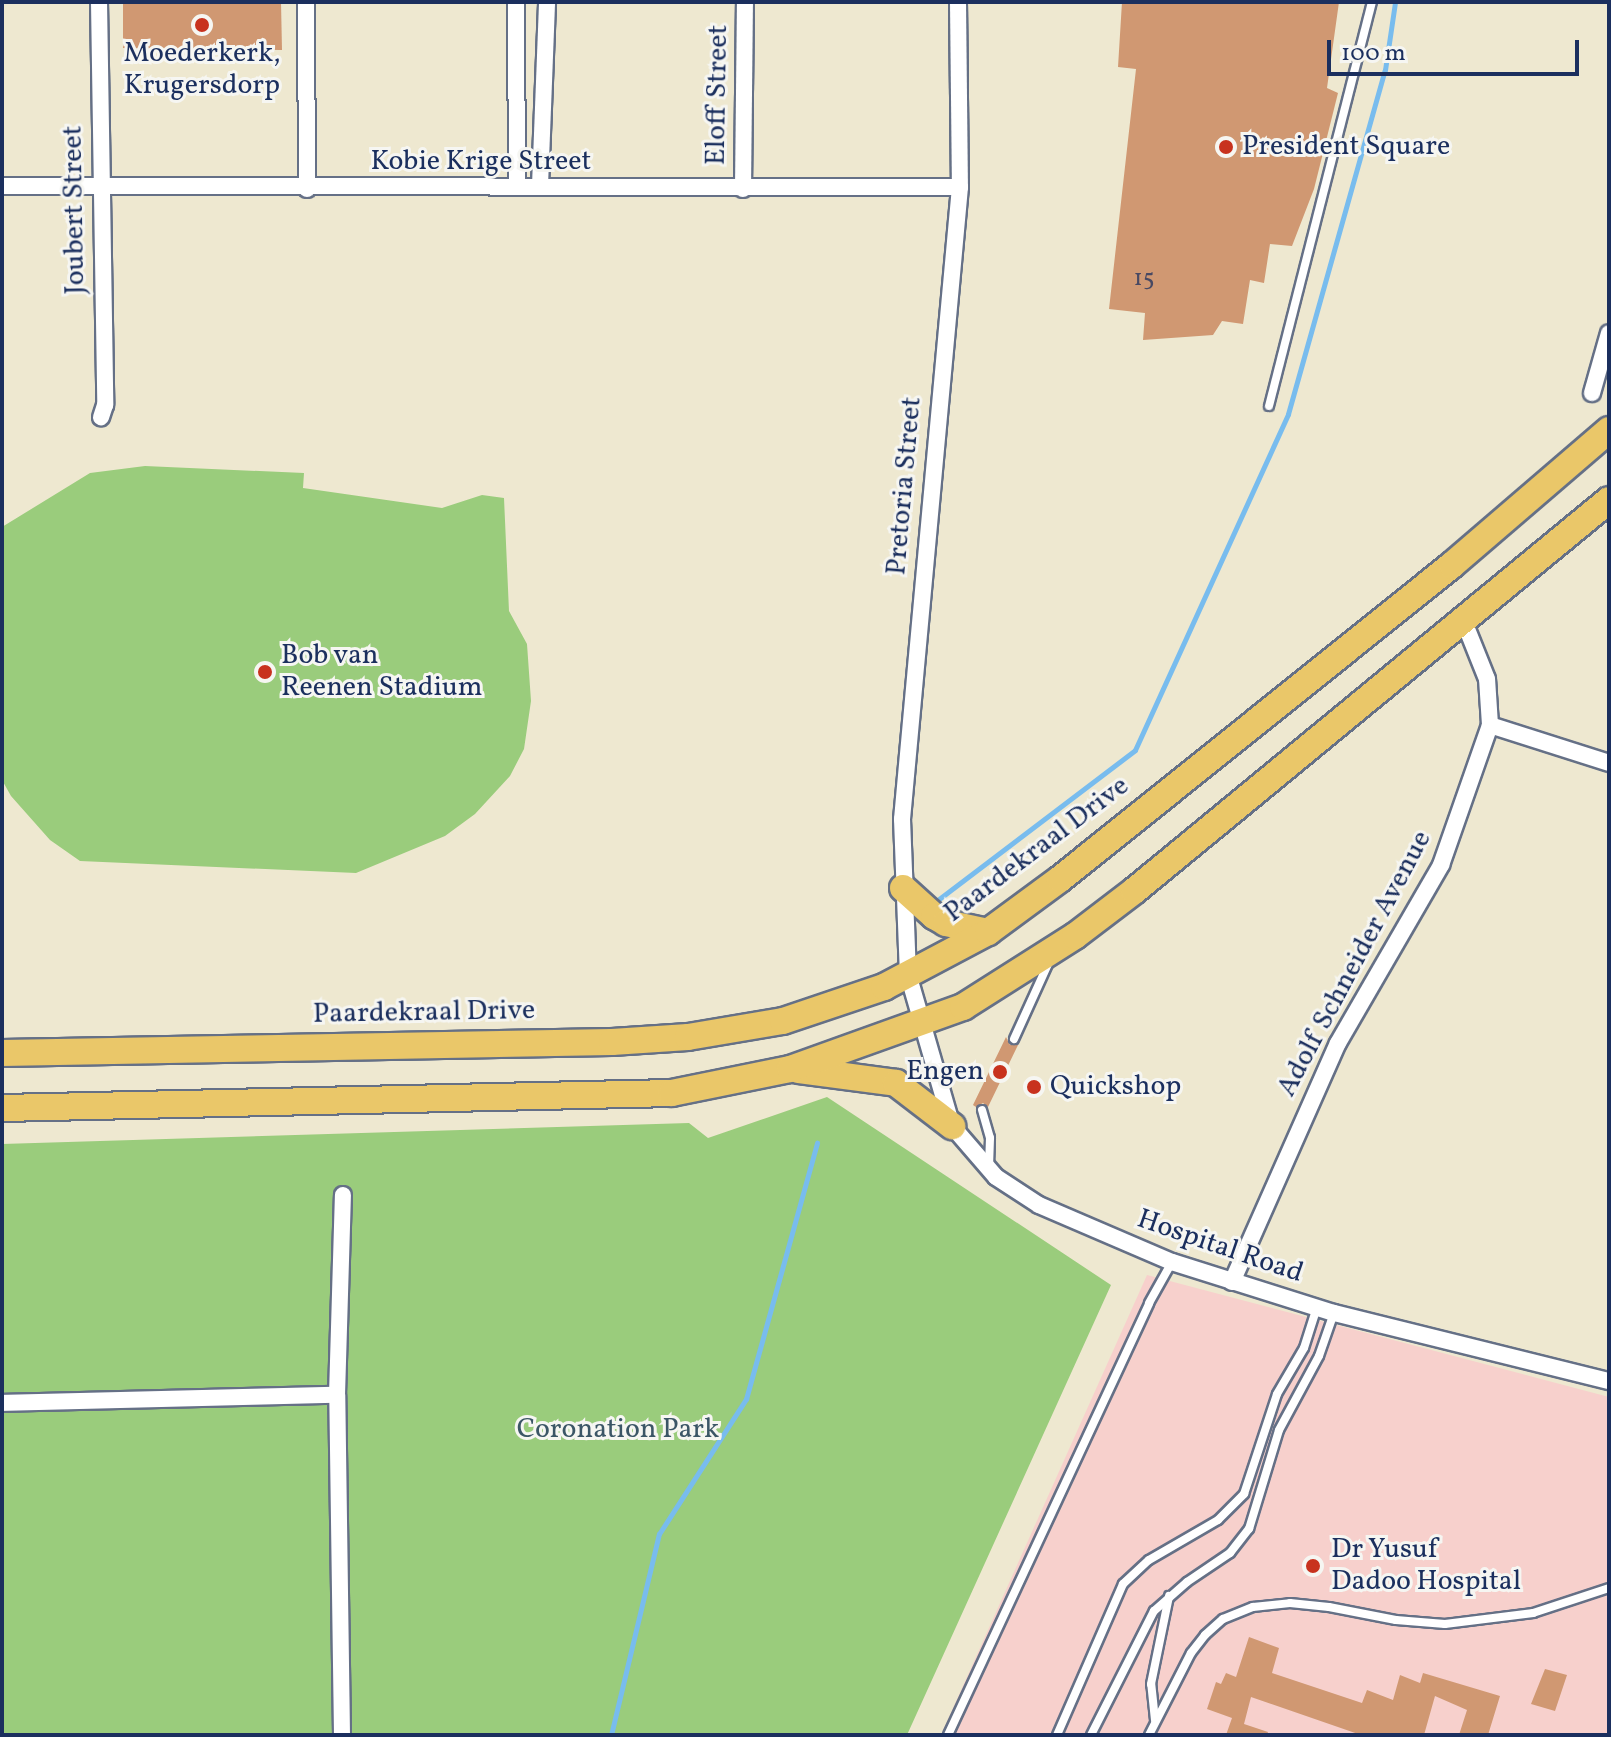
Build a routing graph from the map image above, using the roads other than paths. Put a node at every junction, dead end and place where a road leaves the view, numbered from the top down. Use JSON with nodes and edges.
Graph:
{"nodes":[{"id":1,"x":99,"y":2,"type":"edge"},
{"id":2,"x":306,"y":2,"type":"edge"},
{"id":3,"x":516,"y":2,"type":"edge"},
{"id":4,"x":547,"y":2,"type":"edge"},
{"id":5,"x":745,"y":2,"type":"edge"},
{"id":6,"x":958,"y":2,"type":"edge"},
{"id":7,"x":1372,"y":2,"type":"edge"},
{"id":8,"x":517,"y":185,"type":"junction"},
{"id":9,"x":2,"y":186,"type":"edge"},
{"id":10,"x":540,"y":186,"type":"junction"},
{"id":11,"x":960,"y":187,"type":"junction"},
{"id":12,"x":99,"y":188,"type":"junction"},
{"id":13,"x":307,"y":189,"type":"junction"},
{"id":14,"x":743,"y":189,"type":"junction"},
{"id":15,"x":1609,"y":333,"type":"edge"},
{"id":16,"x":1592,"y":393,"type":"dead end"},
{"id":17,"x":1269,"y":406,"type":"dead end"},
{"id":18,"x":101,"y":417,"type":"dead end"},
{"id":19,"x":1609,"y":430,"type":"edge"},
{"id":20,"x":1609,"y":500,"type":"edge"},
{"id":21,"x":1463,"y":619,"type":"junction"},
{"id":22,"x":1490,"y":725,"type":"junction"},
{"id":23,"x":1609,"y":763,"type":"edge"},
{"id":24,"x":903,"y":888,"type":"junction"},
{"id":25,"x":988,"y":932,"type":"junction"},
{"id":26,"x":1053,"y":951,"type":"junction"},
{"id":27,"x":908,"y":974,"type":"junction"},
{"id":28,"x":921,"y":1022,"type":"junction"},
{"id":29,"x":1014,"y":1039,"type":"dead end"},
{"id":30,"x":2,"y":1053,"type":"edge"},
{"id":31,"x":790,"y":1069,"type":"junction"},
{"id":32,"x":2,"y":1108,"type":"edge"},
{"id":33,"x":982,"y":1110,"type":"dead end"},
{"id":34,"x":952,"y":1126,"type":"junction"},
{"id":35,"x":989,"y":1170,"type":"junction"},
{"id":36,"x":343,"y":1195,"type":"dead end"},
{"id":37,"x":1172,"y":1262,"type":"junction"},
{"id":38,"x":1232,"y":1282,"type":"junction"},
{"id":39,"x":1317,"y":1307,"type":"junction"},
{"id":40,"x":1334,"y":1313,"type":"junction"},
{"id":41,"x":1609,"y":1381,"type":"edge"},
{"id":42,"x":337,"y":1395,"type":"junction"},
{"id":43,"x":2,"y":1403,"type":"edge"},
{"id":44,"x":1609,"y":1588,"type":"edge"},
{"id":45,"x":1169,"y":1596,"type":"junction"},
{"id":46,"x":1155,"y":1720,"type":"junction"},
{"id":47,"x":342,"y":1735,"type":"edge"},
{"id":48,"x":948,"y":1735,"type":"edge"},
{"id":49,"x":1057,"y":1735,"type":"edge"},
{"id":50,"x":1091,"y":1735,"type":"edge"},
{"id":51,"x":1149,"y":1735,"type":"edge"}],
"edges":[{"from":1,"to":12,"type":"street","name":"Joubert Street"},
{"from":2,"to":13,"type":"street"},
{"from":3,"to":8,"type":"street"},
{"from":4,"to":10,"type":"street"},
{"from":5,"to":14,"type":"street","name":"Eloff Street"},
{"from":6,"to":11,"type":"street","name":"Pretoria Street"},
{"from":7,"to":17,"type":"lane"},
{"from":8,"to":10,"type":"street","name":"Kobie Krige Street"},
{"from":8,"to":13,"type":"street","name":"Kobie Krige Street"},
{"from":9,"to":12,"type":"street","name":"Kobie Krige Street"},
{"from":10,"to":14,"type":"street","name":"Kobie Krige Street"},
{"from":11,"to":14,"type":"street","name":"Kobie Krige Street"},
{"from":11,"to":24,"type":"street","name":"Pretoria Street"},
{"from":12,"to":13,"type":"street","name":"Kobie Krige Street"},
{"from":12,"to":18,"type":"street","name":"Joubert Street"},
{"from":15,"to":16,"type":"street"},
{"from":19,"to":25,"type":"main road","name":"Paardekraal Drive"},
{"from":20,"to":21,"type":"main road"},
{"from":21,"to":22,"type":"street","name":"Adolf Schneider Avenue"},
{"from":21,"to":26,"type":"main road"},
{"from":22,"to":23,"type":"street"},
{"from":22,"to":38,"type":"street","name":"Adolf Schneider Avenue"},
{"from":24,"to":25,"type":"main road"},
{"from":24,"to":27,"type":"street","name":"Pretoria Street"},
{"from":25,"to":27,"type":"main road","name":"Paardekraal Drive"},
{"from":26,"to":28,"type":"main road"},
{"from":26,"to":29,"type":"lane"},
{"from":27,"to":28,"type":"street","name":"Pretoria Street"},
{"from":27,"to":30,"type":"main road","name":"Paardekraal Drive"},
{"from":28,"to":31,"type":"main road"},
{"from":28,"to":34,"type":"street","name":"Hospital Road"},
{"from":31,"to":32,"type":"main road"},
{"from":31,"to":34,"type":"main road"},
{"from":33,"to":35,"type":"lane"},
{"from":34,"to":35,"type":"street","name":"Hospital Road"},
{"from":35,"to":37,"type":"street","name":"Hospital Road"},
{"from":36,"to":42,"type":"street"},
{"from":37,"to":38,"type":"street","name":"Hospital Road"},
{"from":37,"to":48,"type":"lane"},
{"from":38,"to":39,"type":"street","name":"Hospital Road"},
{"from":39,"to":40,"type":"street","name":"Hospital Road"},
{"from":39,"to":49,"type":"lane"},
{"from":40,"to":41,"type":"street","name":"Hospital Road"},
{"from":40,"to":45,"type":"lane"},
{"from":42,"to":43,"type":"street"},
{"from":42,"to":47,"type":"street"},
{"from":44,"to":46,"type":"lane"},
{"from":45,"to":46,"type":"lane"},
{"from":45,"to":50,"type":"lane"},
{"from":46,"to":51,"type":"lane"}]}
